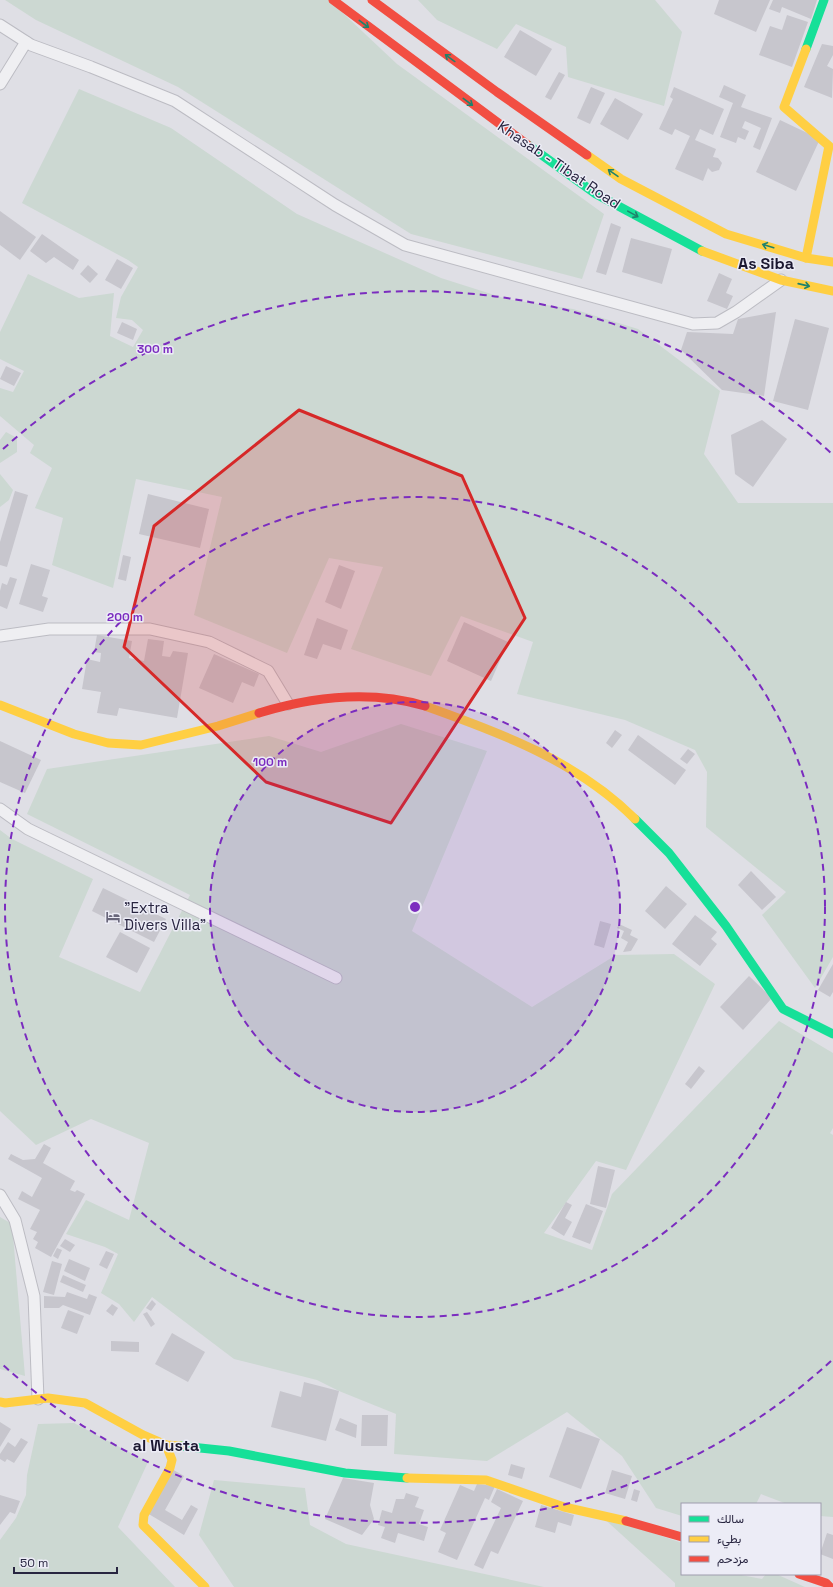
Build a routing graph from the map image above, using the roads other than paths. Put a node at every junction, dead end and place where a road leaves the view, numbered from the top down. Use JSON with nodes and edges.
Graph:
{"nodes":[{"id":1,"x":333,"y":0,"type":"edge"},
{"id":2,"x":372,"y":0,"type":"edge"},
{"id":3,"x":824,"y":0,"type":"edge"},
{"id":4,"x":0,"y":24,"type":"edge"},
{"id":5,"x":26,"y":42,"type":"junction"},
{"id":6,"x":0,"y":84,"type":"edge"},
{"id":7,"x":806,"y":258,"type":"junction"},
{"id":8,"x":833,"y":262,"type":"edge"},
{"id":9,"x":780,"y":280,"type":"junction"},
{"id":10,"x":833,"y":291,"type":"edge"},
{"id":11,"x":0,"y":636,"type":"edge"},
{"id":12,"x":288,"y":704,"type":"junction"},
{"id":13,"x":0,"y":705,"type":"edge"},
{"id":14,"x":0,"y":809,"type":"edge"},
{"id":15,"x":336,"y":978,"type":"dead end"},
{"id":16,"x":833,"y":1034,"type":"edge"},
{"id":17,"x":0,"y":1194,"type":"edge"},
{"id":18,"x":38,"y":1399,"type":"junction"},
{"id":19,"x":0,"y":1402,"type":"edge"},
{"id":20,"x":166,"y":1445,"type":"junction"},
{"id":21,"x":681,"y":1537,"type":"edge"},
{"id":22,"x":802,"y":1575,"type":"edge"},
{"id":23,"x":205,"y":1587,"type":"edge"},
{"id":24,"x":830,"y":1587,"type":"edge"}],
"edges":[{"from":1,"to":9,"type":"main road","name":"Khasab - Tibat Road","one_way":true},
{"from":7,"to":2,"type":"main road","name":"Khasab - Tibat Road","one_way":true},
{"from":3,"to":7,"type":"main road"},
{"from":4,"to":5,"type":"street"},
{"from":5,"to":6,"type":"street"},
{"from":5,"to":9,"type":"street"},
{"from":7,"to":8,"type":"main road","name":"Khasab - Tibat Road"},
{"from":9,"to":10,"type":"main road","name":"Khasab - Tibat Road","one_way":true},
{"from":11,"to":12,"type":"street"},
{"from":12,"to":13,"type":"main road"},
{"from":12,"to":16,"type":"main road"},
{"from":14,"to":15,"type":"street"},
{"from":17,"to":18,"type":"street"},
{"from":18,"to":19,"type":"main road"},
{"from":18,"to":20,"type":"main road"},
{"from":20,"to":21,"type":"main road"},
{"from":20,"to":23,"type":"main road"},
{"from":22,"to":24,"type":"main road"}]}
